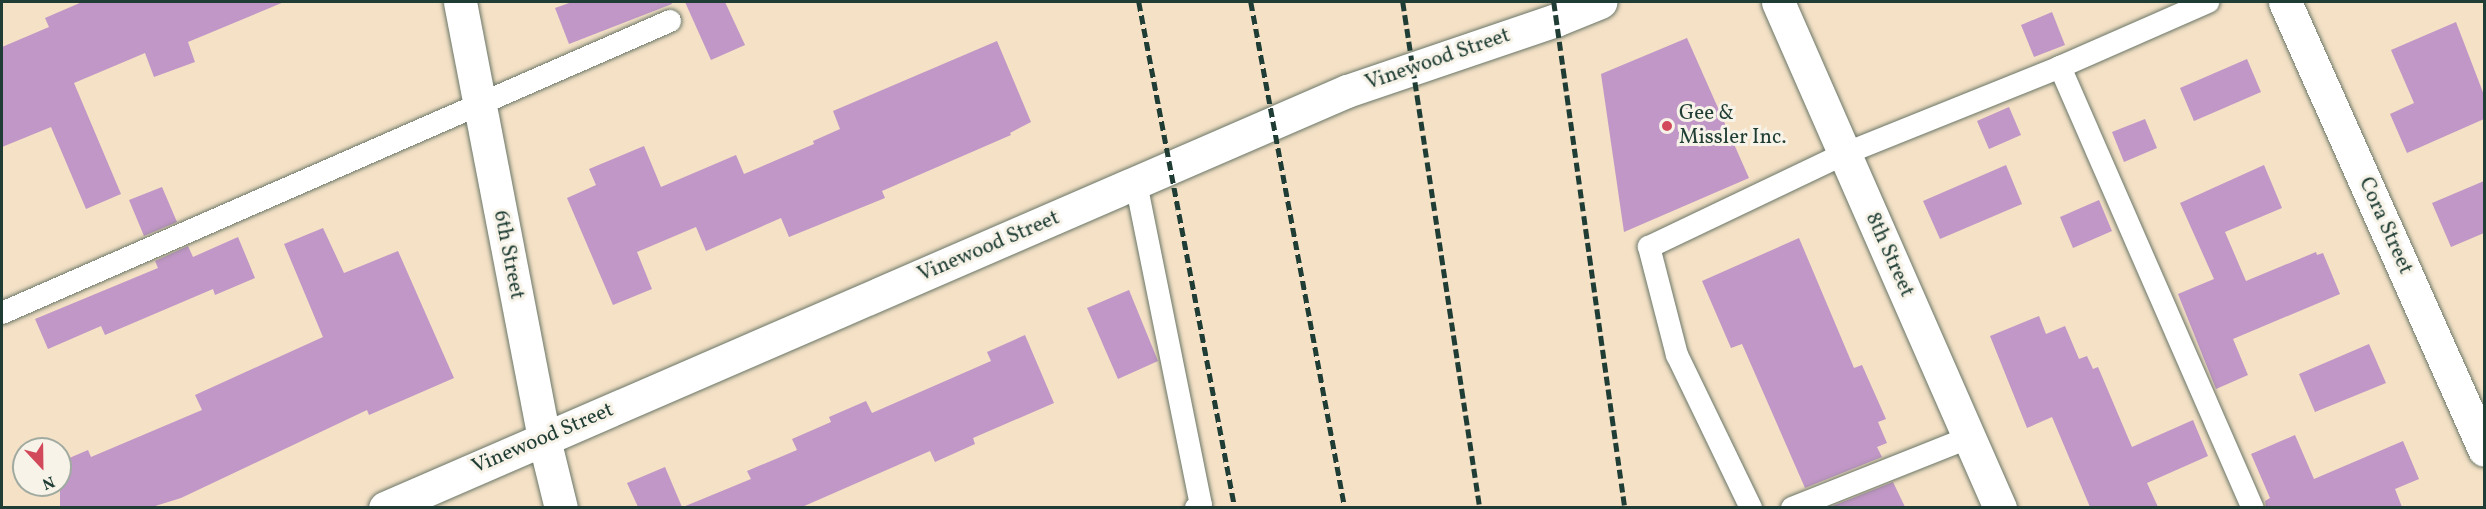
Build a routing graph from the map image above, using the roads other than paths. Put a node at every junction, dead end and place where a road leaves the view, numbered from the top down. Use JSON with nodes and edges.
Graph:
{"nodes":[{"id":1,"x":460,"y":2,"type":"edge"},
{"id":2,"x":1600,"y":2,"type":"edge"},
{"id":3,"x":1778,"y":2,"type":"edge"},
{"id":4,"x":2208,"y":2,"type":"edge"},
{"id":5,"x":2285,"y":2,"type":"edge"},
{"id":6,"x":670,"y":21,"type":"dead end"},
{"id":7,"x":2060,"y":67,"type":"junction"},
{"id":8,"x":479,"y":102,"type":"junction"},
{"id":9,"x":1844,"y":154,"type":"junction"},
{"id":10,"x":1136,"y":183,"type":"junction"},
{"id":11,"x":2,"y":313,"type":"edge"},
{"id":12,"x":1970,"y":437,"type":"junction"},
{"id":13,"x":544,"y":439,"type":"junction"},
{"id":14,"x":2484,"y":450,"type":"edge"},
{"id":15,"x":385,"y":507,"type":"edge"},
{"id":16,"x":561,"y":507,"type":"edge"},
{"id":17,"x":1196,"y":507,"type":"edge"},
{"id":18,"x":1751,"y":507,"type":"edge"},
{"id":19,"x":1792,"y":507,"type":"edge"},
{"id":20,"x":2000,"y":507,"type":"edge"},
{"id":21,"x":2253,"y":507,"type":"edge"}],
"edges":[{"from":1,"to":8,"type":"street","name":"6th Street"},
{"from":2,"to":10,"type":"street","name":"Vinewood Street"},
{"from":3,"to":9,"type":"street","name":"8th Street"},
{"from":4,"to":7,"type":"lane"},
{"from":5,"to":14,"type":"street","name":"Cora Street"},
{"from":6,"to":8,"type":"lane"},
{"from":7,"to":9,"type":"lane"},
{"from":7,"to":21,"type":"lane"},
{"from":8,"to":11,"type":"lane"},
{"from":8,"to":13,"type":"street","name":"6th Street"},
{"from":9,"to":12,"type":"street","name":"8th Street"},
{"from":9,"to":18,"type":"lane"},
{"from":10,"to":13,"type":"street","name":"Vinewood Street"},
{"from":10,"to":17,"type":"lane"},
{"from":12,"to":19,"type":"lane"},
{"from":12,"to":20,"type":"street","name":"8th Street"},
{"from":13,"to":15,"type":"street","name":"Vinewood Street"},
{"from":13,"to":16,"type":"street","name":"6th Street"}]}
